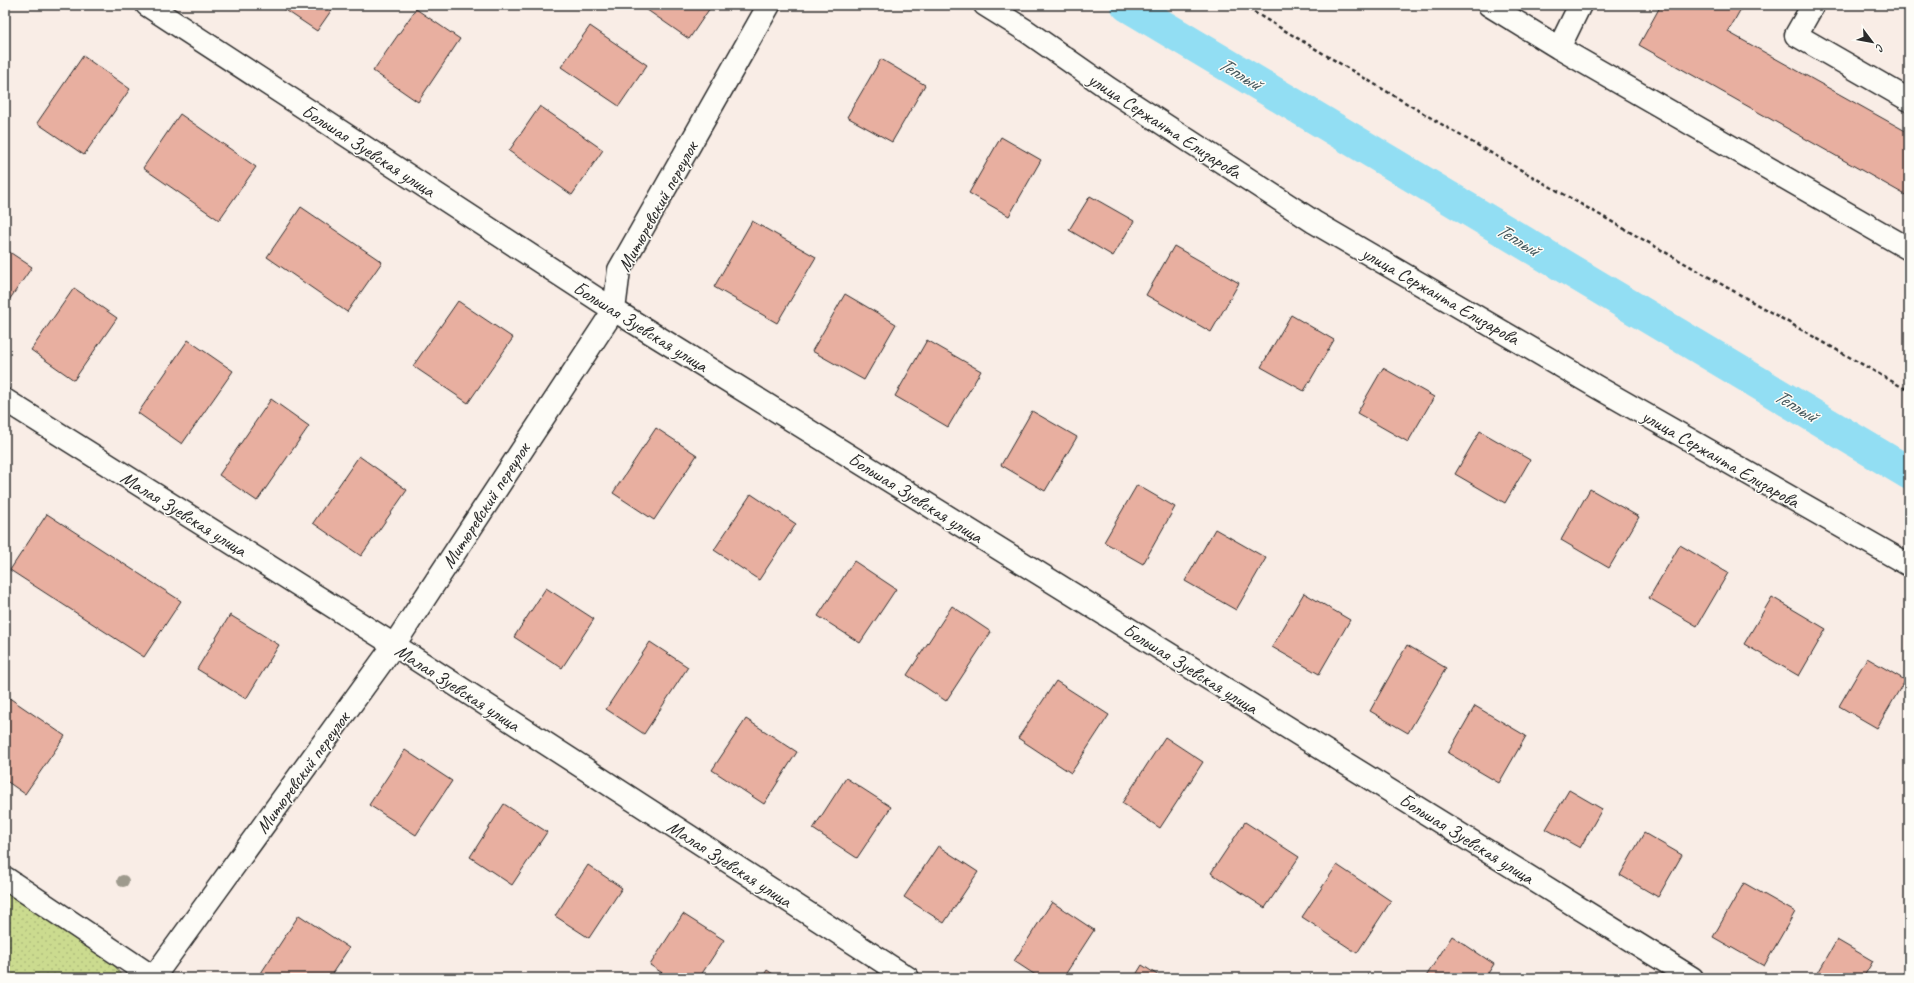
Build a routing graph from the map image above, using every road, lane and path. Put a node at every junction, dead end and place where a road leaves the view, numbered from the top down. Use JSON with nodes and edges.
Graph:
{"nodes":[{"id":1,"x":147,"y":5,"type":"edge"},
{"id":2,"x":769,"y":5,"type":"edge"},
{"id":3,"x":985,"y":5,"type":"edge"},
{"id":4,"x":1242,"y":5,"type":"edge"},
{"id":5,"x":1489,"y":5,"type":"edge"},
{"id":6,"x":1580,"y":5,"type":"edge"},
{"id":7,"x":1814,"y":5,"type":"edge"},
{"id":8,"x":1559,"y":48,"type":"junction"},
{"id":9,"x":1909,"y":100,"type":"edge"},
{"id":10,"x":1909,"y":249,"type":"edge"},
{"id":11,"x":614,"y":310,"type":"junction"},
{"id":12,"x":1909,"y":391,"type":"edge"},
{"id":13,"x":5,"y":400,"type":"edge"},
{"id":14,"x":1909,"y":565,"type":"edge"},
{"id":15,"x":394,"y":645,"type":"junction"},
{"id":16,"x":5,"y":878,"type":"edge"},
{"id":17,"x":153,"y":978,"type":"edge"},
{"id":18,"x":908,"y":978,"type":"edge"},
{"id":19,"x":1692,"y":978,"type":"edge"}],
"edges":[{"from":1,"to":11,"type":"street","name":"Большая Зуевская улица"},
{"from":2,"to":11,"type":"street","name":"Митюревский переулок"},
{"from":3,"to":14,"type":"street","name":"улица Сержанта Елизарова"},
{"from":4,"to":12,"type":"path"},
{"from":5,"to":8,"type":"street"},
{"from":6,"to":8,"type":"street"},
{"from":7,"to":9,"type":"street"},
{"from":8,"to":10,"type":"street"},
{"from":11,"to":15,"type":"street","name":"Митюревский переулок"},
{"from":11,"to":19,"type":"street","name":"Большая Зуевская улица"},
{"from":13,"to":15,"type":"street","name":"Малая Зуевская улица"},
{"from":15,"to":17,"type":"street","name":"Митюревский переулок"},
{"from":15,"to":18,"type":"street","name":"Малая Зуевская улица"},
{"from":16,"to":17,"type":"street"}]}
